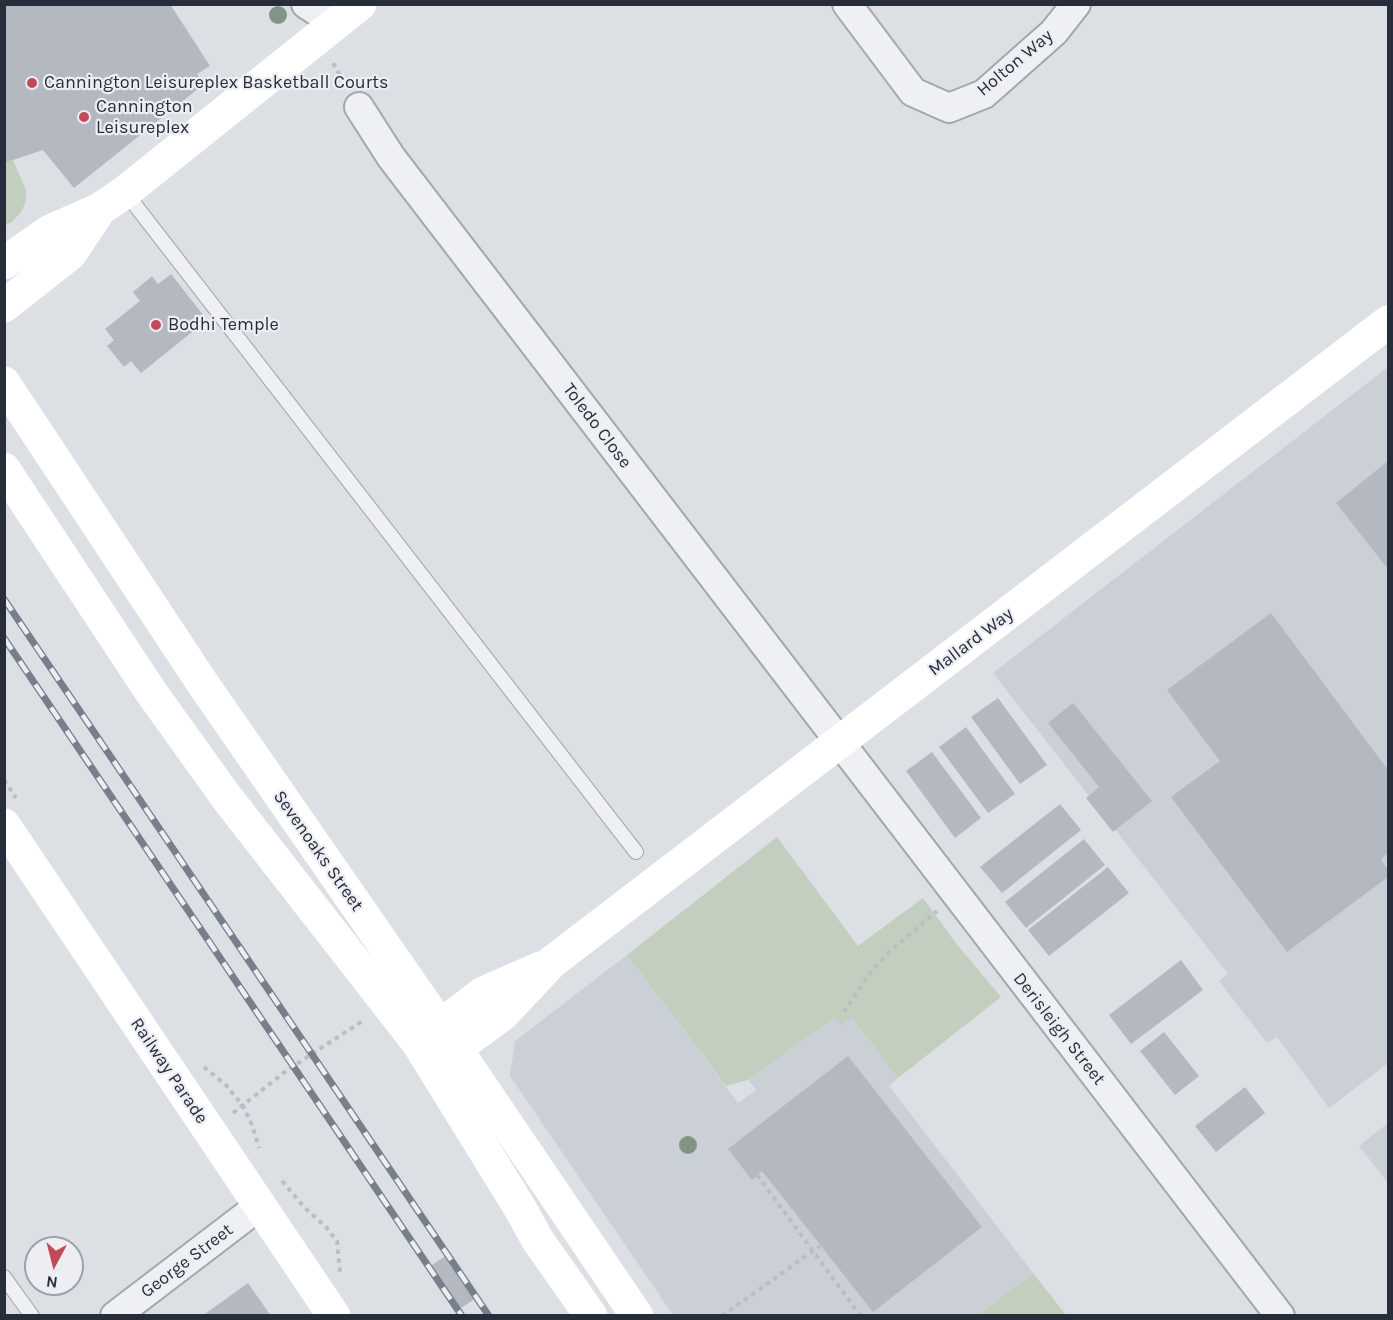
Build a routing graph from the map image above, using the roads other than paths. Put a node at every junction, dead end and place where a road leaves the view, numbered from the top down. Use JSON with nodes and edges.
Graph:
{"nodes":[{"id":1,"x":306,"y":4,"type":"edge"},
{"id":2,"x":847,"y":4,"type":"edge"},
{"id":3,"x":1076,"y":4,"type":"edge"},
{"id":4,"x":353,"y":9,"type":"edge"},
{"id":5,"x":359,"y":107,"type":"dead end"},
{"id":6,"x":112,"y":200,"type":"junction"},
{"id":7,"x":4,"y":263,"type":"edge"},
{"id":8,"x":4,"y":306,"type":"edge"},
{"id":9,"x":1389,"y":322,"type":"edge"},
{"id":10,"x":4,"y":383,"type":"edge"},
{"id":11,"x":4,"y":469,"type":"edge"},
{"id":12,"x":839,"y":743,"type":"junction"},
{"id":13,"x":4,"y":825,"type":"edge"},
{"id":14,"x":636,"y":852,"type":"dead end"},
{"id":15,"x":436,"y":1046,"type":"junction"},
{"id":16,"x":259,"y":1206,"type":"junction"},
{"id":17,"x":4,"y":1277,"type":"edge"},
{"id":18,"x":32,"y":1316,"type":"edge"},
{"id":19,"x":115,"y":1316,"type":"edge"},
{"id":20,"x":334,"y":1316,"type":"edge"},
{"id":21,"x":591,"y":1316,"type":"edge"},
{"id":22,"x":636,"y":1316,"type":"edge"},
{"id":23,"x":1280,"y":1316,"type":"edge"}],
"edges":[{"from":1,"to":4,"type":"street"},
{"from":2,"to":3,"type":"street","name":"Holton Way"},
{"from":4,"to":6,"type":"main road"},
{"from":5,"to":12,"type":"street","name":"Toledo Close"},
{"from":6,"to":7,"type":"main road"},
{"from":6,"to":8,"type":"main road"},
{"from":6,"to":14,"type":"lane"},
{"from":9,"to":12,"type":"main road","name":"Mallard Way"},
{"from":10,"to":15,"type":"main road","name":"Sevenoaks Street"},
{"from":11,"to":15,"type":"main road","name":"Sevenoaks Street"},
{"from":12,"to":15,"type":"main road","name":"Mallard Way"},
{"from":12,"to":23,"type":"street","name":"Derisleigh Street"},
{"from":13,"to":16,"type":"main road","name":"Railway Parade"},
{"from":15,"to":21,"type":"main road","name":"Sevenoaks Street"},
{"from":15,"to":22,"type":"main road","name":"Sevenoaks Street"},
{"from":16,"to":19,"type":"street","name":"George Street"},
{"from":16,"to":20,"type":"main road","name":"Railway Parade"},
{"from":17,"to":18,"type":"lane"}]}
